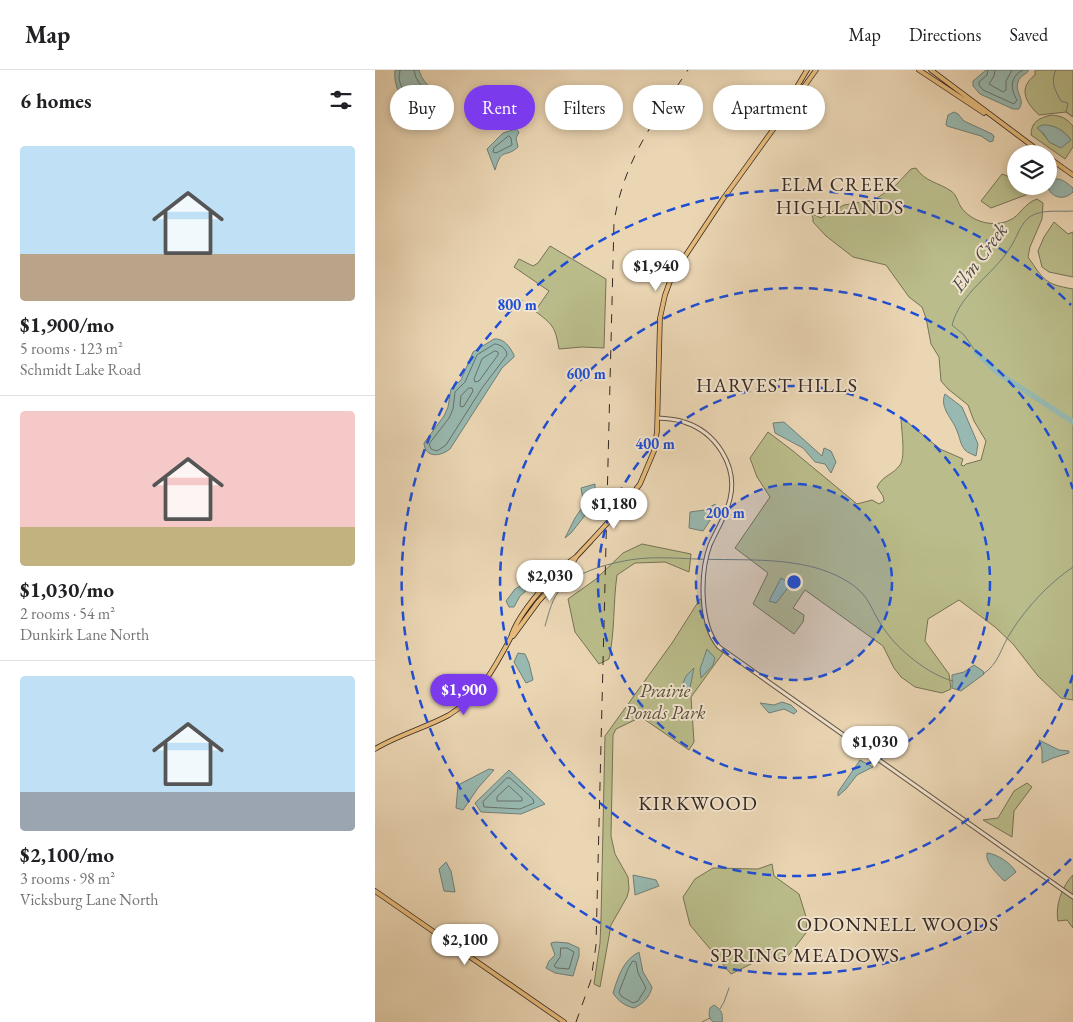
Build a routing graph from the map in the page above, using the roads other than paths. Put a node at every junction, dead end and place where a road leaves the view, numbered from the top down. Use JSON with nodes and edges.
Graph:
{"nodes":[{"id":1,"x":807,"y":70,"type":"edge"},
{"id":2,"x":815,"y":70,"type":"edge"},
{"id":3,"x":919,"y":70,"type":"edge"},
{"id":4,"x":931,"y":70,"type":"edge"},
{"id":5,"x":798,"y":85,"type":"edge"},
{"id":6,"x":805,"y":85,"type":"edge"},
{"id":7,"x":997,"y":121,"type":"junction"},
{"id":8,"x":772,"y":130,"type":"edge"},
{"id":9,"x":1030,"y":145,"type":"edge"},
{"id":10,"x":1057,"y":164,"type":"edge"},
{"id":11,"x":1073,"y":175,"type":"edge"},
{"id":12,"x":658,"y":418,"type":"junction"},
{"id":13,"x":576,"y":557,"type":"junction"},
{"id":14,"x":557,"y":574,"type":"junction"},
{"id":15,"x":555,"y":582,"type":"junction"},
{"id":16,"x":511,"y":637,"type":"junction"},
{"id":17,"x":375,"y":749,"type":"edge"},
{"id":18,"x":375,"y":891,"type":"edge"},
{"id":19,"x":1073,"y":897,"type":"edge"},
{"id":20,"x":564,"y":1022,"type":"edge"}],
"edges":[{"from":1,"to":5,"type":"main road"},
{"from":2,"to":6,"type":"main road"},
{"from":3,"to":7,"type":"main road"},
{"from":4,"to":7,"type":"main road"},
{"from":7,"to":9,"type":"main road"},
{"from":8,"to":12,"type":"main road"},
{"from":10,"to":11,"type":"main road"},
{"from":12,"to":13,"type":"main road","bridge":true},
{"from":12,"to":19,"type":"street"},
{"from":13,"to":14,"type":"main road"},
{"from":13,"to":15,"type":"main road"},
{"from":14,"to":15,"type":"main road"},
{"from":14,"to":16,"type":"main road"},
{"from":15,"to":16,"type":"main road"},
{"from":16,"to":17,"type":"main road"},
{"from":18,"to":20,"type":"main road"}]}
